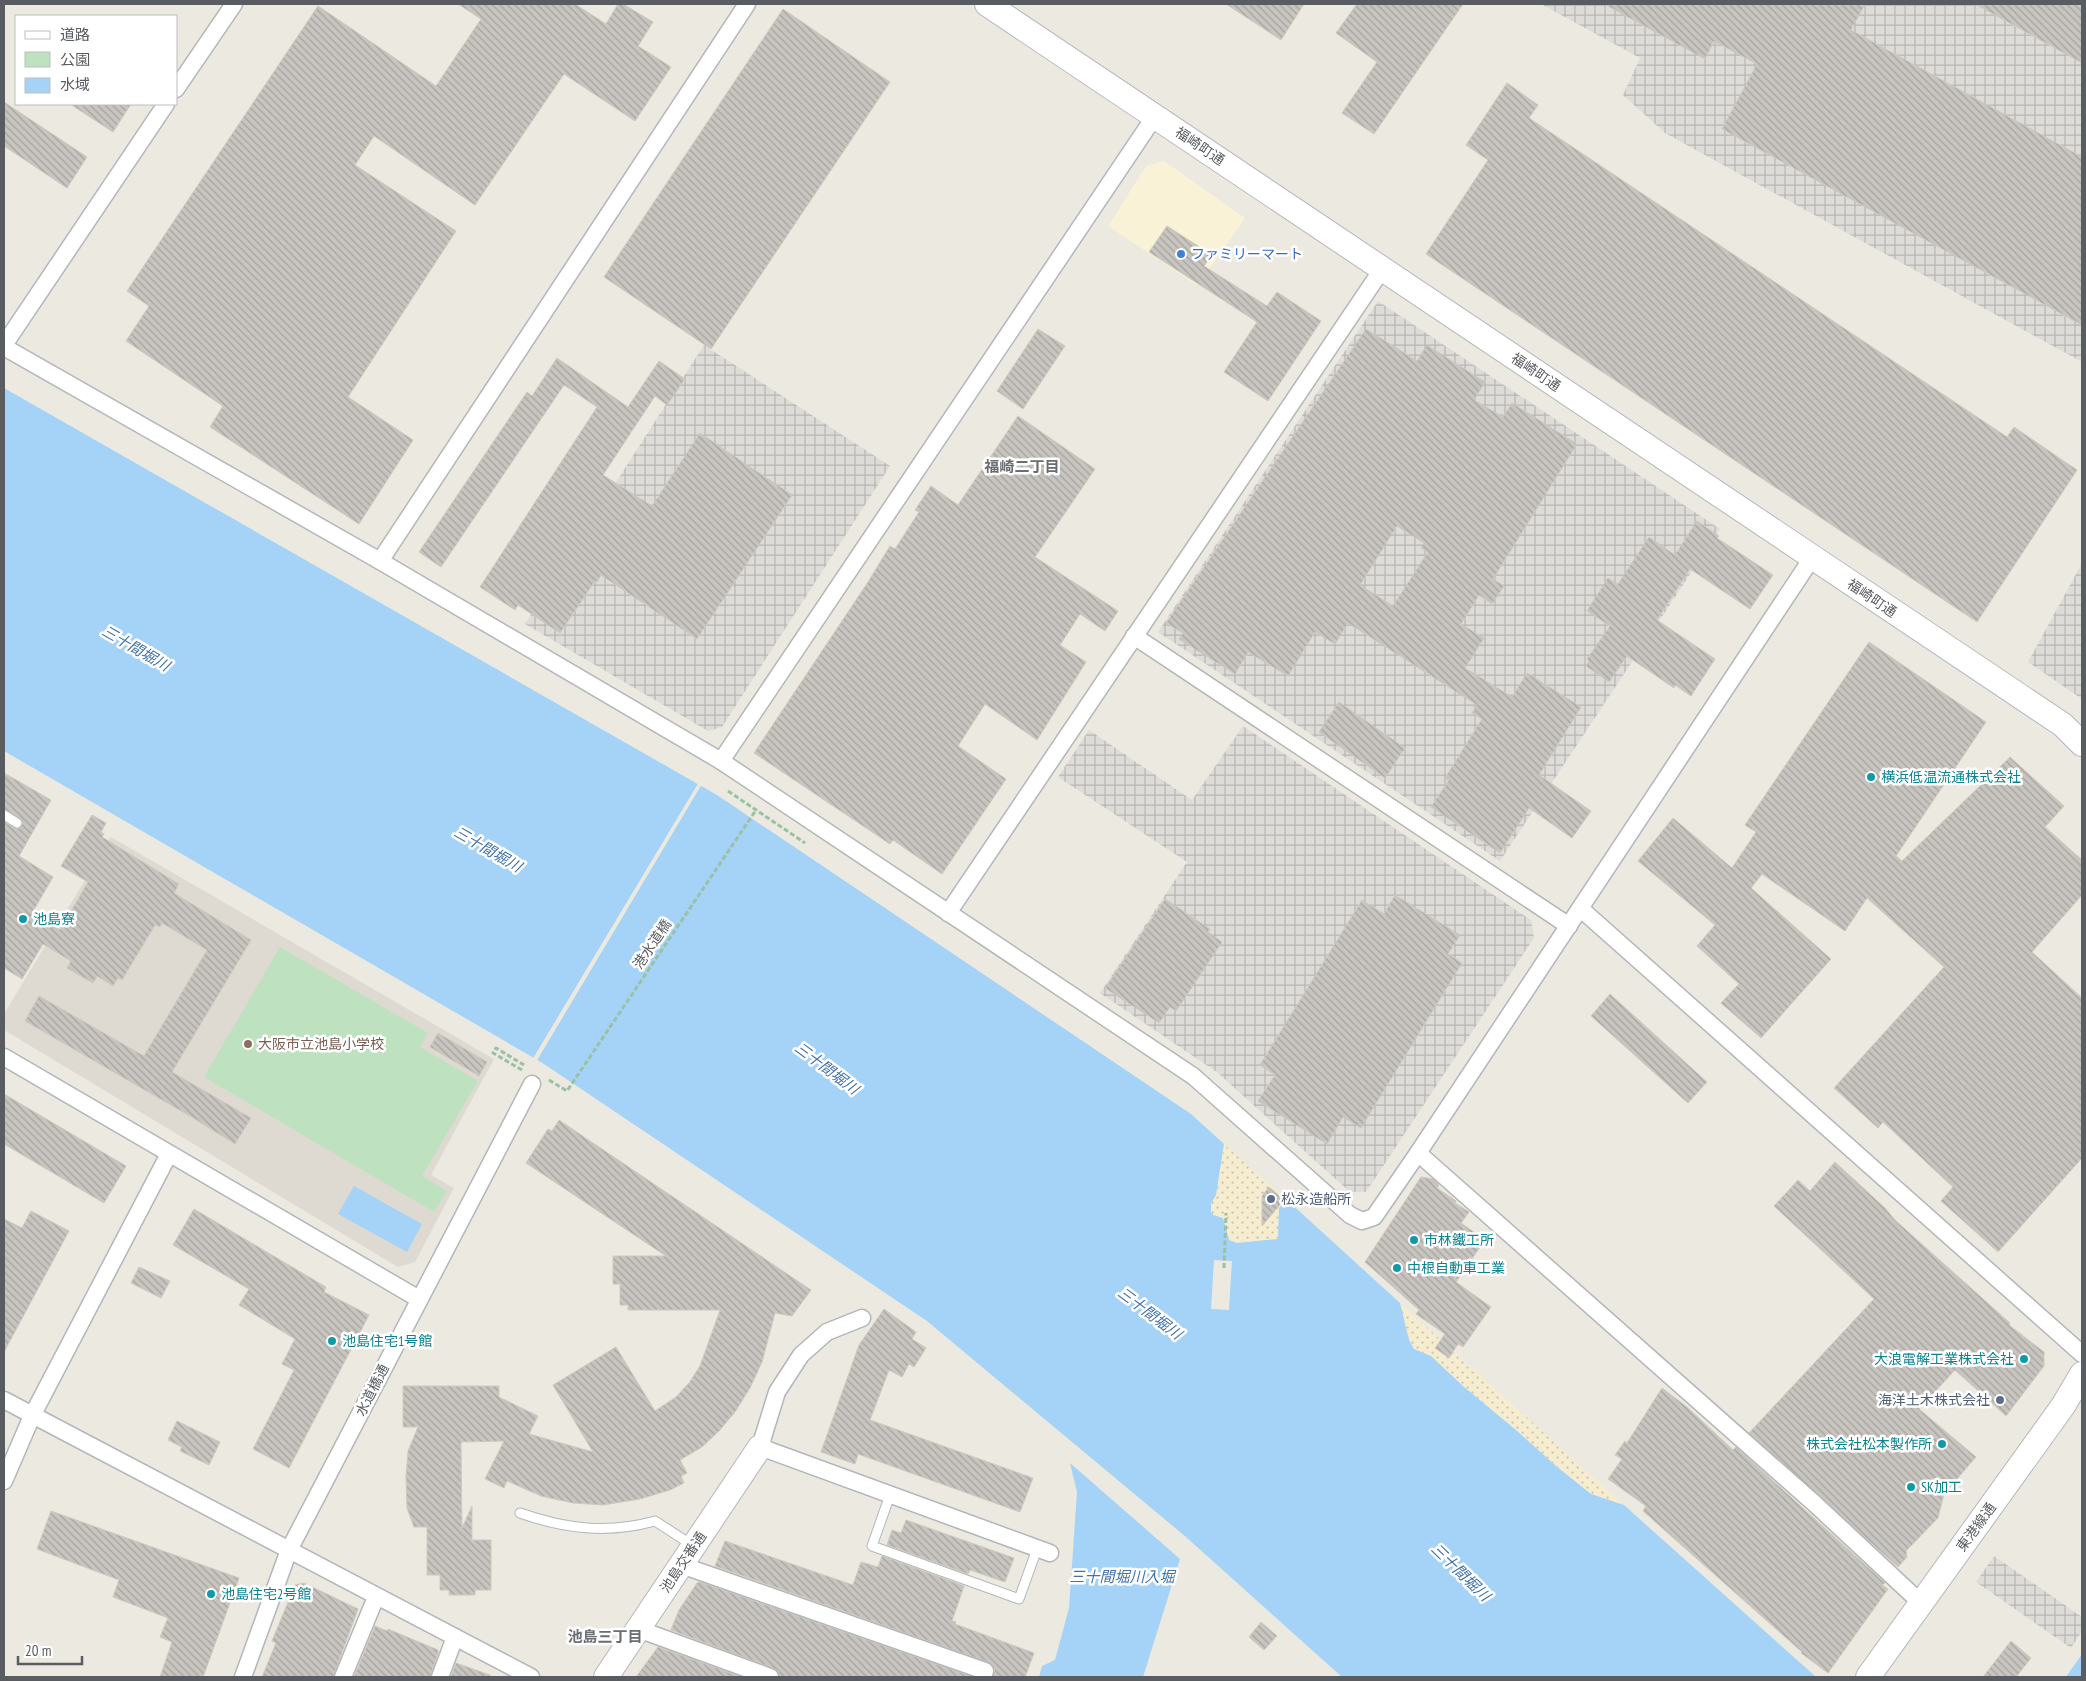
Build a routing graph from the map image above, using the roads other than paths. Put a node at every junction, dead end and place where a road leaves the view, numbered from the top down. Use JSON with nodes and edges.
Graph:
{"nodes":[{"id":1,"x":234,"y":4,"type":"edge"},
{"id":2,"x":747,"y":4,"type":"edge"},
{"id":3,"x":987,"y":4,"type":"edge"},
{"id":4,"x":178,"y":86,"type":"edge"},
{"id":5,"x":165,"y":105,"type":"edge"},
{"id":6,"x":1155,"y":116,"type":"junction"},
{"id":7,"x":1383,"y":268,"type":"junction"},
{"id":8,"x":4,"y":346,"type":"edge"},
{"id":9,"x":1812,"y":558,"type":"junction"},
{"id":10,"x":380,"y":561,"type":"junction"},
{"id":11,"x":1134,"y":636,"type":"junction"},
{"id":12,"x":2063,"y":725,"type":"junction"},
{"id":13,"x":2082,"y":744,"type":"edge"},
{"id":14,"x":721,"y":761,"type":"junction"},
{"id":15,"x":2082,"y":762,"type":"edge"},
{"id":16,"x":4,"y":815,"type":"edge"},
{"id":17,"x":17,"y":823,"type":"dead end"},
{"id":18,"x":1581,"y":909,"type":"junction"},
{"id":19,"x":948,"y":913,"type":"junction"},
{"id":20,"x":1569,"y":926,"type":"junction"},
{"id":21,"x":4,"y":1056,"type":"edge"},
{"id":22,"x":532,"y":1084,"type":"dead end"},
{"id":23,"x":1418,"y":1153,"type":"junction"},
{"id":24,"x":169,"y":1154,"type":"junction"},
{"id":25,"x":419,"y":1299,"type":"junction"},
{"id":26,"x":862,"y":1318,"type":"dead end"},
{"id":27,"x":2082,"y":1354,"type":"edge"},
{"id":28,"x":2082,"y":1374,"type":"edge"},
{"id":29,"x":4,"y":1400,"type":"edge"},
{"id":30,"x":32,"y":1416,"type":"junction"},
{"id":31,"x":760,"y":1447,"type":"junction"},
{"id":32,"x":4,"y":1480,"type":"edge"},
{"id":33,"x":890,"y":1495,"type":"junction"},
{"id":34,"x":520,"y":1513,"type":"dead end"},
{"id":35,"x":289,"y":1550,"type":"junction"},
{"id":36,"x":1044,"y":1551,"type":"joint"},
{"id":37,"x":687,"y":1555,"type":"junction"},
{"id":38,"x":376,"y":1597,"type":"junction"},
{"id":39,"x":1921,"y":1603,"type":"junction"},
{"id":40,"x":638,"y":1628,"type":"junction"},
{"id":41,"x":455,"y":1637,"type":"junction"},
{"id":42,"x":243,"y":1677,"type":"edge"},
{"id":43,"x":344,"y":1677,"type":"edge"},
{"id":44,"x":440,"y":1677,"type":"edge"},
{"id":45,"x":531,"y":1677,"type":"edge"},
{"id":46,"x":606,"y":1677,"type":"edge"},
{"id":47,"x":770,"y":1677,"type":"edge"},
{"id":48,"x":983,"y":1677,"type":"edge"},
{"id":49,"x":1868,"y":1677,"type":"edge"}],
"edges":[{"from":1,"to":4,"type":"street"},
{"from":2,"to":10,"type":"street"},
{"from":3,"to":6,"type":"street","name":"福崎町通"},
{"from":5,"to":8,"type":"street"},
{"from":6,"to":7,"type":"street","name":"福崎町通"},
{"from":6,"to":14,"type":"street"},
{"from":7,"to":9,"type":"street","name":"福崎町通"},
{"from":7,"to":11,"type":"street"},
{"from":8,"to":10,"type":"street"},
{"from":9,"to":12,"type":"street","name":"福崎町通"},
{"from":9,"to":18,"type":"street"},
{"from":10,"to":14,"type":"street"},
{"from":11,"to":19,"type":"street"},
{"from":11,"to":20,"type":"street"},
{"from":12,"to":13,"type":"street","name":"福崎町通"},
{"from":12,"to":15,"type":"street"},
{"from":14,"to":19,"type":"street"},
{"from":16,"to":17,"type":"lane"},
{"from":18,"to":20,"type":"street"},
{"from":18,"to":27,"type":"street"},
{"from":19,"to":23,"type":"street"},
{"from":20,"to":23,"type":"street"},
{"from":21,"to":24,"type":"street"},
{"from":22,"to":25,"type":"street","name":"水道橋通"},
{"from":23,"to":39,"type":"street"},
{"from":24,"to":25,"type":"street"},
{"from":24,"to":30,"type":"street"},
{"from":25,"to":35,"type":"street","name":"水道橋通"},
{"from":26,"to":31,"type":"street"},
{"from":28,"to":39,"type":"street","name":"東港線通"},
{"from":29,"to":30,"type":"street"},
{"from":30,"to":32,"type":"street"},
{"from":30,"to":35,"type":"street"},
{"from":31,"to":33,"type":"street"},
{"from":31,"to":37,"type":"street","name":"池島交番通"},
{"from":33,"to":36,"type":"street"},
{"from":33,"to":36,"type":"lane"},
{"from":34,"to":37,"type":"lane"},
{"from":35,"to":38,"type":"street"},
{"from":35,"to":42,"type":"street","name":"水道橋通"},
{"from":37,"to":40,"type":"street","name":"池島交番通"},
{"from":37,"to":48,"type":"street"},
{"from":38,"to":41,"type":"street"},
{"from":38,"to":43,"type":"street"},
{"from":39,"to":49,"type":"street","name":"東港線通"},
{"from":40,"to":46,"type":"street","name":"池島交番通"},
{"from":40,"to":47,"type":"street"},
{"from":41,"to":44,"type":"street"},
{"from":41,"to":45,"type":"street"}]}
